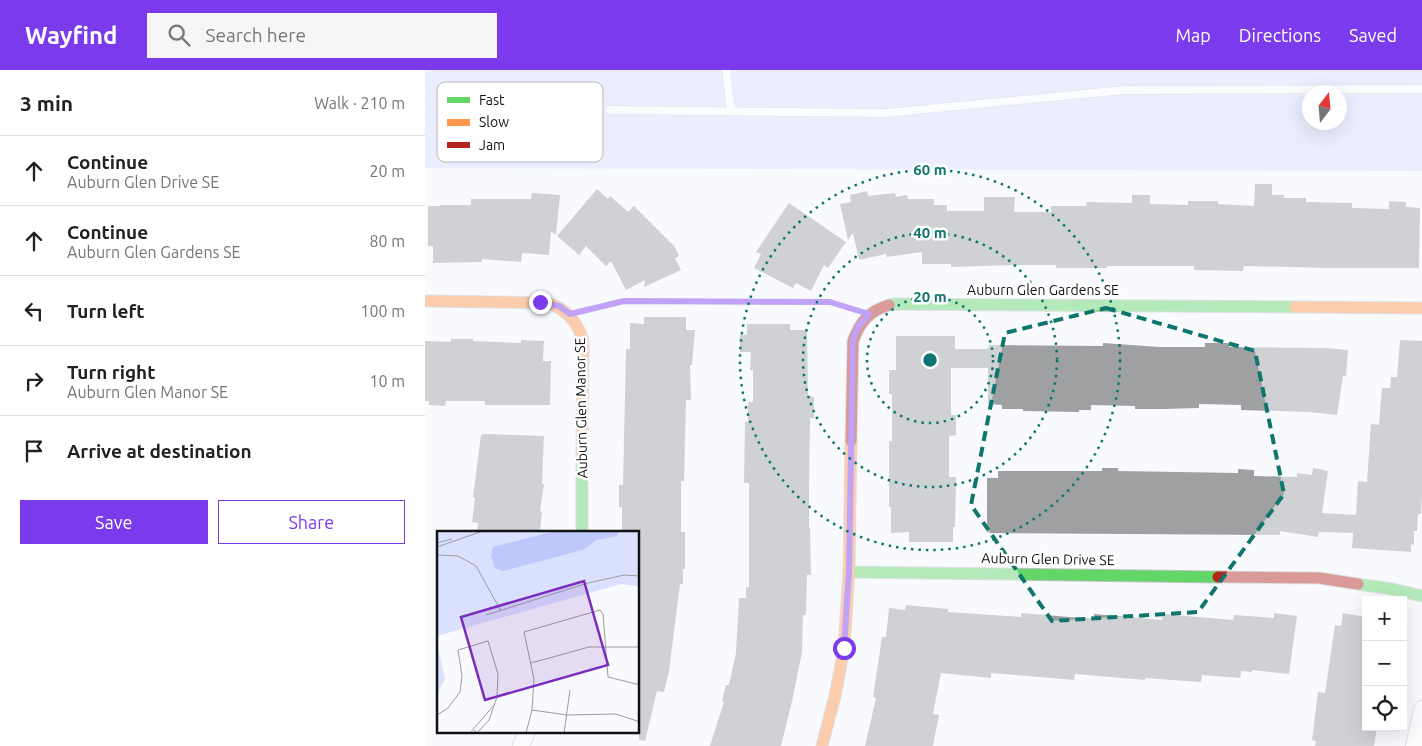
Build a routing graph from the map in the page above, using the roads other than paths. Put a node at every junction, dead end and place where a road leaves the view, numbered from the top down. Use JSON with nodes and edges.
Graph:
{"nodes":[{"id":1,"x":726,"y":70,"type":"edge"},
{"id":2,"x":1422,"y":88,"type":"edge"},
{"id":3,"x":610,"y":110,"type":"dead end"},
{"id":4,"x":731,"y":111,"type":"junction"},
{"id":5,"x":425,"y":301,"type":"edge"},
{"id":6,"x":1422,"y":308,"type":"edge"},
{"id":7,"x":582,"y":531,"type":"edge"},
{"id":8,"x":849,"y":572,"type":"junction"},
{"id":9,"x":1422,"y":596,"type":"edge"},
{"id":10,"x":1422,"y":709,"type":"edge"},
{"id":11,"x":526,"y":734,"type":"edge"},
{"id":12,"x":521,"y":746,"type":"edge"},
{"id":13,"x":822,"y":746,"type":"edge"},
{"id":14,"x":1414,"y":746,"type":"edge"}],
"edges":[{"from":1,"to":4,"type":"lane"},
{"from":2,"to":4,"type":"lane"},
{"from":3,"to":4,"type":"lane"},
{"from":5,"to":7,"type":"street","name":"Auburn Glen Manor SE"},
{"from":6,"to":8,"type":"street","name":"Auburn Glen Gardens SE"},
{"from":8,"to":9,"type":"street","name":"Auburn Glen Drive SE"},
{"from":8,"to":13,"type":"street"},
{"from":10,"to":14,"type":"street"},
{"from":11,"to":12,"type":"street"}]}
